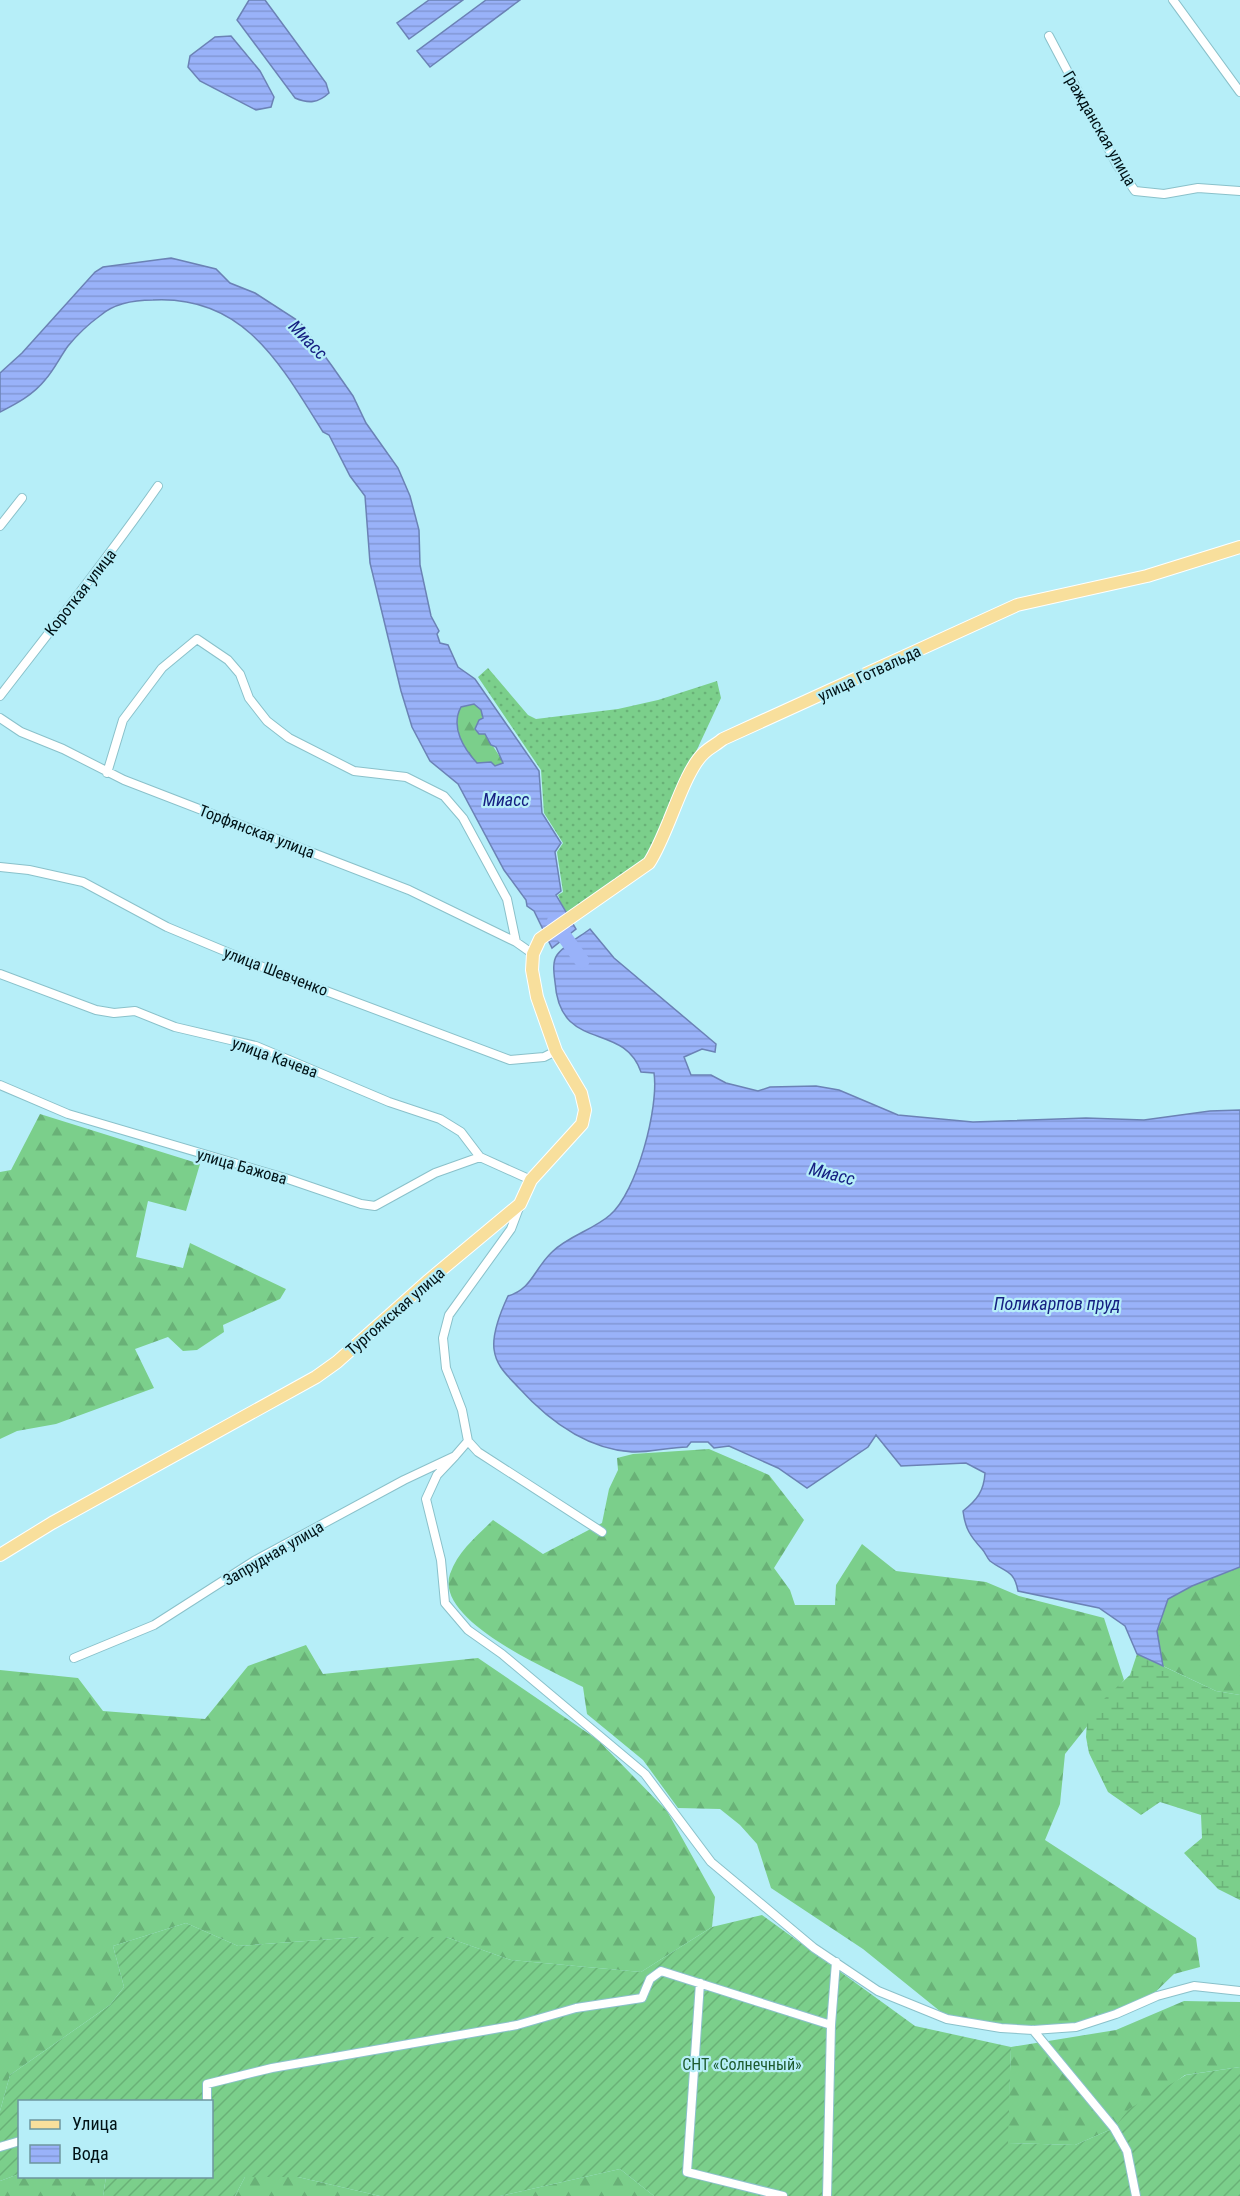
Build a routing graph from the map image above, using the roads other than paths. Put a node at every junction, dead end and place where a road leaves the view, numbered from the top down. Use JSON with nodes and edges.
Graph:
{"nodes":[{"id":1,"x":1173,"y":0,"type":"edge"},
{"id":2,"x":1049,"y":36,"type":"dead end"},
{"id":3,"x":1240,"y":92,"type":"edge"},
{"id":4,"x":1240,"y":191,"type":"edge"},
{"id":5,"x":158,"y":486,"type":"dead end"},
{"id":6,"x":22,"y":498,"type":"dead end"},
{"id":7,"x":0,"y":526,"type":"edge"},
{"id":8,"x":1240,"y":547,"type":"edge"},
{"id":9,"x":0,"y":696,"type":"edge"},
{"id":10,"x":0,"y":718,"type":"edge"},
{"id":11,"x":107,"y":773,"type":"junction"},
{"id":12,"x":0,"y":867,"type":"edge"},
{"id":13,"x":540,"y":939,"type":"joint"},
{"id":14,"x":516,"y":942,"type":"junction"},
{"id":15,"x":533,"y":954,"type":"junction"},
{"id":16,"x":0,"y":974,"type":"edge"},
{"id":17,"x":556,"y":1051,"type":"junction"},
{"id":18,"x":0,"y":1085,"type":"edge"},
{"id":19,"x":480,"y":1157,"type":"junction"},
{"id":20,"x":531,"y":1180,"type":"junction"},
{"id":21,"x":520,"y":1204,"type":"junction"},
{"id":22,"x":468,"y":1441,"type":"junction"},
{"id":23,"x":455,"y":1456,"type":"junction"},
{"id":24,"x":602,"y":1532,"type":"dead end"},
{"id":25,"x":0,"y":1555,"type":"edge"},
{"id":26,"x":74,"y":1658,"type":"dead end"},
{"id":27,"x":836,"y":1962,"type":"junction"},
{"id":28,"x":700,"y":1983,"type":"junction"},
{"id":29,"x":1240,"y":1991,"type":"edge"},
{"id":30,"x":831,"y":2025,"type":"junction"},
{"id":31,"x":1033,"y":2030,"type":"junction"},
{"id":32,"x":207,"y":2100,"type":"edge"},
{"id":33,"x":18,"y":2142,"type":"edge"},
{"id":34,"x":0,"y":2147,"type":"edge"},
{"id":35,"x":783,"y":2196,"type":"edge"},
{"id":36,"x":827,"y":2196,"type":"edge"},
{"id":37,"x":1136,"y":2196,"type":"edge"}],
"edges":[{"from":1,"to":3,"type":"street"},
{"from":2,"to":4,"type":"street","name":"Гражданская улица"},
{"from":5,"to":9,"type":"street","name":"Короткая улица"},
{"from":6,"to":7,"type":"street"},
{"from":8,"to":13,"type":"main road","name":"улица Готвальда"},
{"from":10,"to":11,"type":"street","name":"Торфянская улица"},
{"from":11,"to":14,"type":"street","name":"Торфянская улица"},
{"from":11,"to":14,"type":"street"},
{"from":12,"to":17,"type":"street","name":"улица Шевченко"},
{"from":13,"to":15,"type":"main road","name":"Тургоякская улица"},
{"from":14,"to":15,"type":"street","name":"Торфянская улица"},
{"from":15,"to":17,"type":"main road","name":"Тургоякская улица"},
{"from":16,"to":19,"type":"street","name":"улица Качева"},
{"from":17,"to":20,"type":"main road","name":"Тургоякская улица"},
{"from":18,"to":19,"type":"street","name":"улица Бажова"},
{"from":19,"to":20,"type":"street","name":"улица Качева"},
{"from":20,"to":21,"type":"main road","name":"Тургоякская улица"},
{"from":21,"to":22,"type":"street"},
{"from":21,"to":25,"type":"main road","name":"Тургоякская улица"},
{"from":22,"to":23,"type":"street","name":"Запрудная улица"},
{"from":22,"to":24,"type":"street"},
{"from":23,"to":26,"type":"street","name":"Запрудная улица"},
{"from":23,"to":27,"type":"street"},
{"from":27,"to":30,"type":"street"},
{"from":27,"to":31,"type":"street"},
{"from":28,"to":30,"type":"street"},
{"from":28,"to":32,"type":"street"},
{"from":28,"to":35,"type":"street"},
{"from":29,"to":31,"type":"street"},
{"from":30,"to":36,"type":"street"},
{"from":31,"to":37,"type":"street"},
{"from":33,"to":34,"type":"street"}]}
